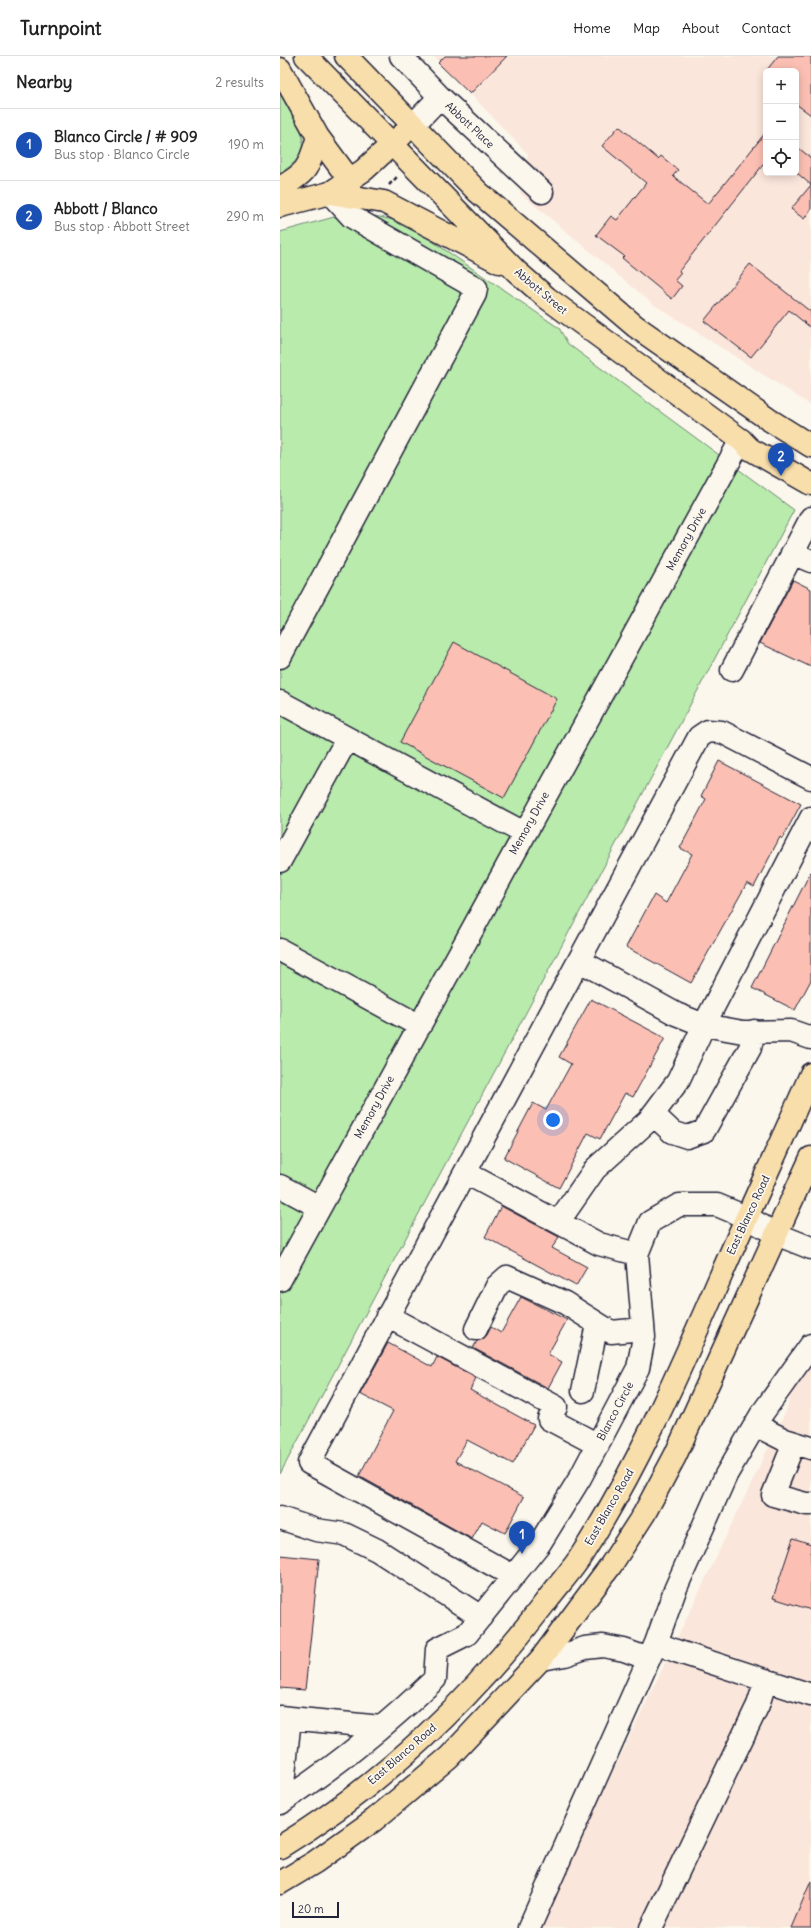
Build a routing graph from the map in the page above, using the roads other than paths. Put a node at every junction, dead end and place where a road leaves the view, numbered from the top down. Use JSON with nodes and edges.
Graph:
{"nodes":[{"id":1,"x":306,"y":56,"type":"edge"},
{"id":2,"x":346,"y":56,"type":"edge"},
{"id":3,"x":401,"y":56,"type":"edge"},
{"id":4,"x":280,"y":69,"type":"edge"},
{"id":5,"x":440,"y":97,"type":"junction"},
{"id":6,"x":413,"y":125,"type":"junction"},
{"id":7,"x":318,"y":137,"type":"junction"},
{"id":8,"x":392,"y":144,"type":"junction"},
{"id":9,"x":349,"y":179,"type":"junction"},
{"id":10,"x":280,"y":188,"type":"edge"},
{"id":11,"x":542,"y":192,"type":"dead end"},
{"id":12,"x":330,"y":193,"type":"junction"},
{"id":13,"x":280,"y":206,"type":"edge"},
{"id":14,"x":516,"y":271,"type":"junction"},
{"id":15,"x":741,"y":440,"type":"junction"},
{"id":16,"x":811,"y":446,"type":"edge"},
{"id":17,"x":811,"y":484,"type":"edge"},
{"id":18,"x":811,"y":518,"type":"edge"},
{"id":19,"x":802,"y":557,"type":"edge"},
{"id":20,"x":280,"y":657,"type":"edge"},
{"id":21,"x":732,"y":670,"type":"dead end"},
{"id":22,"x":280,"y":702,"type":"edge"},
{"id":23,"x":347,"y":740,"type":"junction"},
{"id":24,"x":811,"y":778,"type":"edge"},
{"id":25,"x":811,"y":818,"type":"edge"},
{"id":26,"x":524,"y":833,"type":"junction"},
{"id":27,"x":280,"y":861,"type":"edge"},
{"id":28,"x":280,"y":950,"type":"edge"},
{"id":29,"x":580,"y":961,"type":"junction"},
{"id":30,"x":704,"y":1025,"type":"junction"},
{"id":31,"x":420,"y":1026,"type":"junction"},
{"id":32,"x":754,"y":1031,"type":"junction"},
{"id":33,"x":811,"y":1038,"type":"edge"},
{"id":34,"x":811,"y":1074,"type":"edge"},
{"id":35,"x":653,"y":1114,"type":"junction"},
{"id":36,"x":811,"y":1158,"type":"edge"},
{"id":37,"x":466,"y":1173,"type":"junction"},
{"id":38,"x":280,"y":1186,"type":"edge"},
{"id":39,"x":319,"y":1207,"type":"junction"},
{"id":40,"x":748,"y":1218,"type":"junction"},
{"id":41,"x":559,"y":1221,"type":"junction"},
{"id":42,"x":776,"y":1234,"type":"junction"},
{"id":43,"x":811,"y":1248,"type":"edge"},
{"id":44,"x":637,"y":1254,"type":"junction"},
{"id":45,"x":280,"y":1280,"type":"edge"},
{"id":46,"x":387,"y":1316,"type":"junction"},
{"id":47,"x":597,"y":1324,"type":"junction"},
{"id":48,"x":476,"y":1329,"type":"dead end"},
{"id":49,"x":643,"y":1329,"type":"junction"},
{"id":50,"x":811,"y":1345,"type":"edge"},
{"id":51,"x":583,"y":1391,"type":"dead end"},
{"id":52,"x":755,"y":1426,"type":"junction"},
{"id":53,"x":598,"y":1445,"type":"junction"},
{"id":54,"x":802,"y":1445,"type":"edge"},
{"id":55,"x":811,"y":1504,"type":"edge"},
{"id":56,"x":280,"y":1518,"type":"edge"},
{"id":57,"x":513,"y":1576,"type":"junction"},
{"id":58,"x":481,"y":1617,"type":"junction"},
{"id":59,"x":653,"y":1651,"type":"junction"},
{"id":60,"x":541,"y":1659,"type":"junction"},
{"id":61,"x":766,"y":1680,"type":"junction"},
{"id":62,"x":811,"y":1695,"type":"edge"},
{"id":63,"x":285,"y":1717,"type":"edge"},
{"id":64,"x":382,"y":1727,"type":"junction"},
{"id":65,"x":281,"y":1803,"type":"edge"},
{"id":66,"x":280,"y":1847,"type":"edge"},
{"id":67,"x":280,"y":1883,"type":"edge"},
{"id":68,"x":529,"y":1928,"type":"edge"},
{"id":69,"x":651,"y":1928,"type":"edge"}],
"edges":[{"from":1,"to":8,"type":"main road","name":"Abbott Street"},
{"from":2,"to":6,"type":"main road"},
{"from":3,"to":5,"type":"street","name":"Abbott Place"},
{"from":4,"to":7,"type":"main road"},
{"from":5,"to":6,"type":"street"},
{"from":5,"to":11,"type":"street","name":"Abbott Place"},
{"from":6,"to":8,"type":"main road"},
{"from":6,"to":16,"type":"main road"},
{"from":7,"to":9,"type":"main road"},
{"from":7,"to":10,"type":"main road"},
{"from":8,"to":9,"type":"main road"},
{"from":8,"to":14,"type":"main road","name":"Abbott Street"},
{"from":9,"to":12,"type":"main road"},
{"from":12,"to":13,"type":"main road"},
{"from":12,"to":14,"type":"main road"},
{"from":12,"to":20,"type":"street"},
{"from":14,"to":15,"type":"main road","name":"Abbott Street"},
{"from":15,"to":17,"type":"main road","name":"Abbott Street"},
{"from":15,"to":26,"type":"street","name":"Memory Drive"},
{"from":18,"to":19,"type":"street"},
{"from":19,"to":21,"type":"street"},
{"from":22,"to":23,"type":"street"},
{"from":23,"to":26,"type":"street"},
{"from":23,"to":27,"type":"street"},
{"from":24,"to":29,"type":"street"},
{"from":25,"to":30,"type":"street"},
{"from":26,"to":31,"type":"street","name":"Memory Drive"},
{"from":28,"to":31,"type":"street"},
{"from":29,"to":30,"type":"street"},
{"from":29,"to":37,"type":"street"},
{"from":30,"to":32,"type":"street"},
{"from":30,"to":35,"type":"street"},
{"from":31,"to":39,"type":"street","name":"Memory Drive"},
{"from":32,"to":33,"type":"street"},
{"from":32,"to":35,"type":"street"},
{"from":34,"to":40,"type":"main road","name":"East Blanco Road"},
{"from":35,"to":41,"type":"street"},
{"from":36,"to":42,"type":"main road"},
{"from":37,"to":41,"type":"street"},
{"from":37,"to":46,"type":"street"},
{"from":38,"to":39,"type":"street"},
{"from":39,"to":45,"type":"street","name":"Memory Drive"},
{"from":40,"to":42,"type":"street","name":"Blanco Circle"},
{"from":40,"to":44,"type":"street","name":"Blanco Circle"},
{"from":40,"to":66,"type":"main road","name":"East Blanco Road"},
{"from":41,"to":44,"type":"street"},
{"from":42,"to":43,"type":"street","name":"Blanco Circle"},
{"from":42,"to":60,"type":"main road"},
{"from":44,"to":49,"type":"street","name":"Blanco Circle"},
{"from":46,"to":53,"type":"street"},
{"from":46,"to":57,"type":"street"},
{"from":47,"to":48,"type":"street"},
{"from":47,"to":49,"type":"street"},
{"from":47,"to":51,"type":"street"},
{"from":49,"to":53,"type":"street","name":"Blanco Circle"},
{"from":50,"to":52,"type":"street"},
{"from":52,"to":54,"type":"street"},
{"from":52,"to":59,"type":"street"},
{"from":53,"to":57,"type":"street","name":"Blanco Circle"},
{"from":54,"to":55,"type":"street"},
{"from":56,"to":58,"type":"street"},
{"from":57,"to":58,"type":"street","name":"Blanco Circle"},
{"from":58,"to":64,"type":"street","name":"Blanco Circle"},
{"from":59,"to":60,"type":"street"},
{"from":59,"to":61,"type":"street"},
{"from":59,"to":68,"type":"street"},
{"from":60,"to":67,"type":"main road"},
{"from":61,"to":62,"type":"street"},
{"from":61,"to":69,"type":"street"},
{"from":63,"to":64,"type":"street"},
{"from":63,"to":65,"type":"street"},
{"from":64,"to":65,"type":"street"}]}
